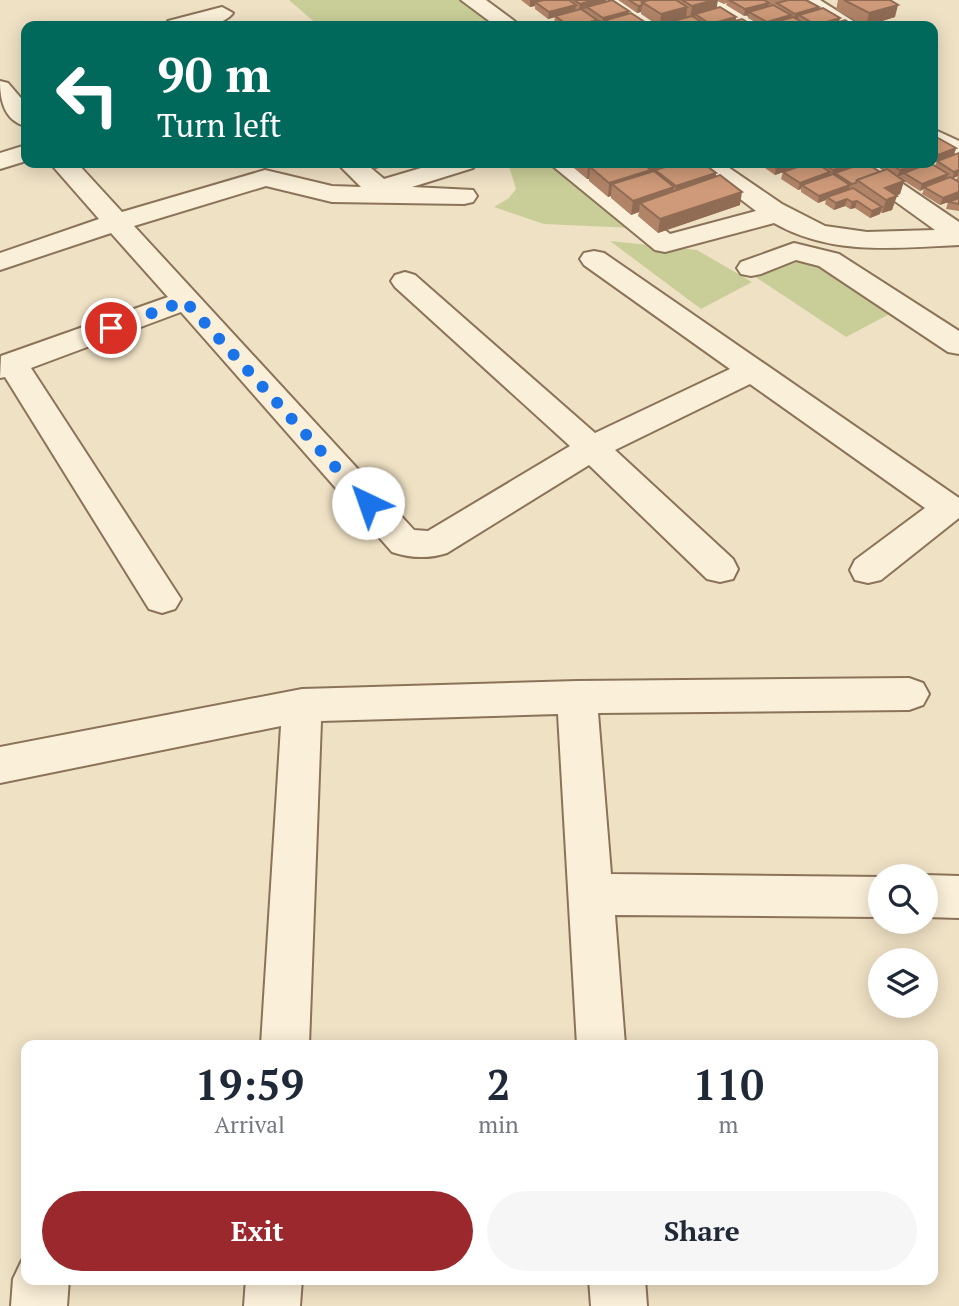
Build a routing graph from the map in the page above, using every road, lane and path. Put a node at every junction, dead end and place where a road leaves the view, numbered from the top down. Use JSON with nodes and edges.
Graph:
{"nodes":[{"id":1,"x":472,"y":0,"type":"edge"},
{"id":2,"x":611,"y":0,"type":"edge"},
{"id":3,"x":708,"y":0,"type":"edge"},
{"id":4,"x":805,"y":0,"type":"edge"},
{"id":5,"x":222,"y":13,"type":"dead end"},
{"id":6,"x":194,"y":21,"type":"edge"},
{"id":7,"x":503,"y":21,"type":"edge"},
{"id":8,"x":644,"y":21,"type":"edge"},
{"id":9,"x":743,"y":21,"type":"edge"},
{"id":10,"x":841,"y":21,"type":"edge"},
{"id":11,"x":4,"y":78,"type":"edge"},
{"id":12,"x":21,"y":110,"type":"edge"},
{"id":13,"x":938,"y":139,"type":"edge"},
{"id":14,"x":959,"y":152,"type":"edge"},
{"id":15,"x":21,"y":155,"type":"edge"},
{"id":16,"x":0,"y":162,"type":"edge"},
{"id":17,"x":66,"y":168,"type":"edge"},
{"id":18,"x":356,"y":168,"type":"edge"},
{"id":19,"x":448,"y":168,"type":"edge"},
{"id":20,"x":568,"y":168,"type":"edge"},
{"id":21,"x":713,"y":168,"type":"edge"},
{"id":22,"x":862,"y":168,"type":"edge"},
{"id":23,"x":464,"y":195,"type":"dead end"},
{"id":24,"x":780,"y":213,"type":"junction"},
{"id":25,"x":114,"y":223,"type":"junction"},
{"id":26,"x":959,"y":236,"type":"edge"},
{"id":27,"x":594,"y":259,"type":"dead end"},
{"id":28,"x":0,"y":262,"type":"edge"},
{"id":29,"x":751,"y":268,"type":"dead end"},
{"id":30,"x":405,"y":281,"type":"dead end"},
{"id":31,"x":185,"y":301,"type":"junction"},
{"id":32,"x":959,"y":345,"type":"edge"},
{"id":33,"x":6,"y":365,"type":"edge"},
{"id":34,"x":753,"y":369,"type":"junction"},
{"id":35,"x":592,"y":448,"type":"junction"},
{"id":36,"x":954,"y":505,"type":"edge"},
{"id":37,"x":720,"y":569,"type":"dead end"},
{"id":38,"x":868,"y":570,"type":"dead end"},
{"id":39,"x":162,"y":599,"type":"dead end"},
{"id":40,"x":909,"y":694,"type":"dead end"},
{"id":41,"x":576,"y":697,"type":"junction"},
{"id":42,"x":302,"y":705,"type":"junction"},
{"id":43,"x":0,"y":765,"type":"edge"},
{"id":44,"x":590,"y":894,"type":"junction"},
{"id":45,"x":868,"y":896,"type":"edge"},
{"id":46,"x":938,"y":897,"type":"edge"},
{"id":47,"x":959,"y":897,"type":"edge"},
{"id":48,"x":285,"y":1040,"type":"edge"},
{"id":49,"x":601,"y":1040,"type":"edge"},
{"id":50,"x":41,"y":1285,"type":"edge"},
{"id":51,"x":274,"y":1285,"type":"edge"},
{"id":52,"x":617,"y":1285,"type":"edge"},
{"id":53,"x":39,"y":1306,"type":"edge"},
{"id":54,"x":272,"y":1306,"type":"edge"},
{"id":55,"x":619,"y":1306,"type":"edge"}],
"edges":[{"from":1,"to":7,"type":"street"},
{"from":2,"to":8,"type":"street"},
{"from":3,"to":9,"type":"street"},
{"from":4,"to":10,"type":"street"},
{"from":5,"to":6,"type":"street"},
{"from":11,"to":12,"type":"street"},
{"from":13,"to":14,"type":"street"},
{"from":15,"to":16,"type":"street"},
{"from":17,"to":25,"type":"street"},
{"from":18,"to":19,"type":"street"},
{"from":20,"to":24,"type":"street"},
{"from":21,"to":24,"type":"street"},
{"from":22,"to":26,"type":"street"},
{"from":23,"to":25,"type":"street"},
{"from":24,"to":26,"type":"street"},
{"from":25,"to":28,"type":"street"},
{"from":25,"to":31,"type":"street"},
{"from":27,"to":34,"type":"street"},
{"from":29,"to":32,"type":"street"},
{"from":30,"to":35,"type":"street"},
{"from":31,"to":33,"type":"street"},
{"from":31,"to":35,"type":"street"},
{"from":33,"to":39,"type":"street"},
{"from":34,"to":35,"type":"street"},
{"from":34,"to":36,"type":"street"},
{"from":35,"to":37,"type":"street"},
{"from":36,"to":38,"type":"street"},
{"from":40,"to":41,"type":"street"},
{"from":41,"to":42,"type":"street"},
{"from":41,"to":44,"type":"street"},
{"from":42,"to":43,"type":"street"},
{"from":42,"to":48,"type":"street"},
{"from":44,"to":45,"type":"street"},
{"from":44,"to":49,"type":"street"},
{"from":46,"to":47,"type":"street"},
{"from":50,"to":53,"type":"street"},
{"from":51,"to":54,"type":"street"},
{"from":52,"to":55,"type":"street"}]}
